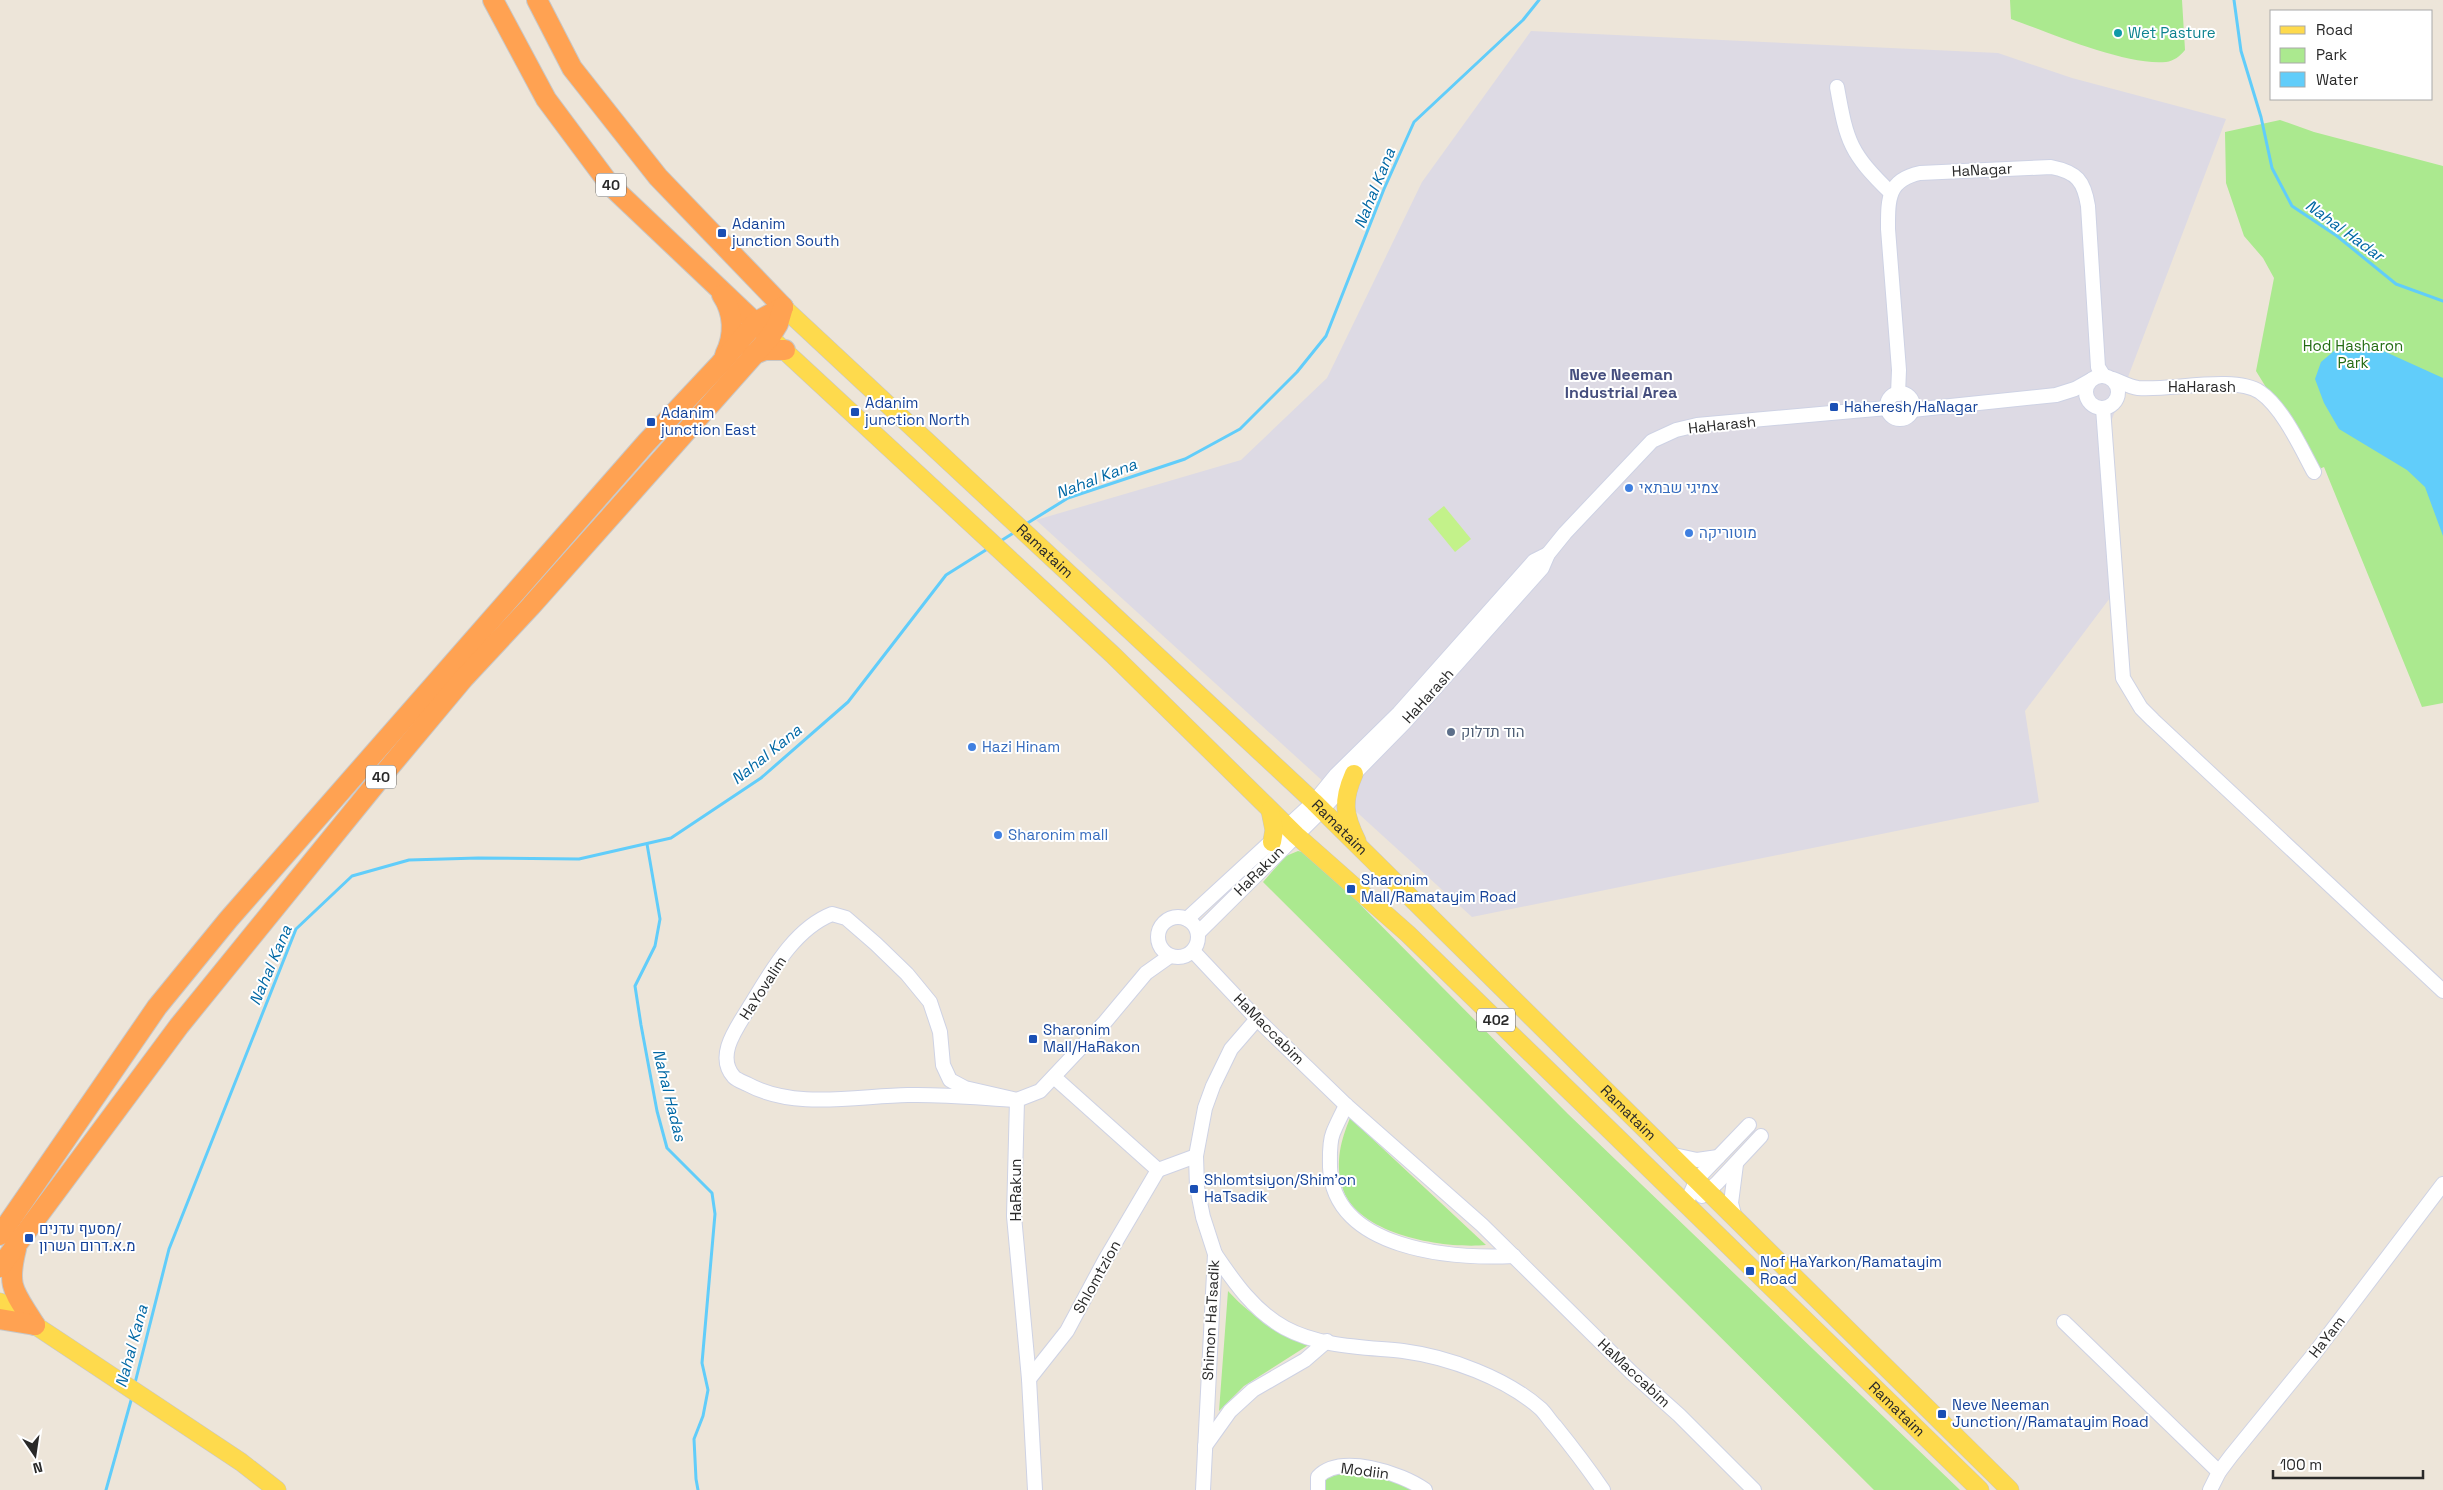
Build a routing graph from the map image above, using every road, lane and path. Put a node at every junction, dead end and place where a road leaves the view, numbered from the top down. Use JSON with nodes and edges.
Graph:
{"nodes":[{"id":1,"x":493,"y":0,"type":"edge"},
{"id":2,"x":538,"y":0,"type":"edge"},
{"id":3,"x":1837,"y":87,"type":"dead end"},
{"id":4,"x":1891,"y":192,"type":"junction"},
{"id":5,"x":717,"y":287,"type":"junction"},
{"id":6,"x":783,"y":307,"type":"junction"},
{"id":7,"x":756,"y":322,"type":"junction"},
{"id":8,"x":777,"y":344,"type":"junction"},
{"id":9,"x":720,"y":364,"type":"junction"},
{"id":10,"x":2102,"y":378,"type":"junction"},
{"id":11,"x":2137,"y":388,"type":"junction"},
{"id":12,"x":1898,"y":394,"type":"junction"},
{"id":13,"x":2056,"y":395,"type":"junction"},
{"id":14,"x":2117,"y":399,"type":"junction"},
{"id":15,"x":2098,"y":407,"type":"junction"},
{"id":16,"x":1887,"y":408,"type":"junction"},
{"id":17,"x":1912,"y":410,"type":"junction"},
{"id":18,"x":2314,"y":472,"type":"dead end"},
{"id":19,"x":1548,"y":554,"type":"junction"},
{"id":20,"x":1354,"y":774,"type":"junction"},
{"id":21,"x":1318,"y":806,"type":"junction"},
{"id":22,"x":1289,"y":839,"type":"junction"},
{"id":23,"x":1363,"y":852,"type":"junction"},
{"id":24,"x":1187,"y":919,"type":"junction"},
{"id":25,"x":1198,"y":932,"type":"junction"},
{"id":26,"x":1193,"y":951,"type":"junction"},
{"id":27,"x":1165,"y":952,"type":"junction"},
{"id":28,"x":2443,"y":990,"type":"edge"},
{"id":29,"x":1257,"y":1018,"type":"junction"},
{"id":30,"x":1054,"y":1077,"type":"junction"},
{"id":31,"x":1018,"y":1100,"type":"junction"},
{"id":32,"x":1346,"y":1105,"type":"junction"},
{"id":33,"x":1749,"y":1125,"type":"dead end"},
{"id":34,"x":1761,"y":1136,"type":"dead end"},
{"id":35,"x":1674,"y":1155,"type":"junction"},
{"id":36,"x":1196,"y":1156,"type":"junction"},
{"id":37,"x":1718,"y":1157,"type":"junction"},
{"id":38,"x":1736,"y":1164,"type":"junction"},
{"id":39,"x":1158,"y":1170,"type":"junction"},
{"id":40,"x":2443,"y":1184,"type":"edge"},
{"id":41,"x":1703,"y":1186,"type":"junction"},
{"id":42,"x":1686,"y":1204,"type":"junction"},
{"id":43,"x":1737,"y":1221,"type":"junction"},
{"id":44,"x":9,"y":1238,"type":"edge"},
{"id":45,"x":1215,"y":1254,"type":"junction"},
{"id":46,"x":1514,"y":1256,"type":"junction"},
{"id":47,"x":0,"y":1267,"type":"edge"},
{"id":48,"x":0,"y":1302,"type":"edge"},
{"id":49,"x":0,"y":1319,"type":"edge"},
{"id":50,"x":2064,"y":1322,"type":"dead end"},
{"id":51,"x":35,"y":1325,"type":"junction"},
{"id":52,"x":1326,"y":1341,"type":"junction"},
{"id":53,"x":1029,"y":1379,"type":"junction"},
{"id":54,"x":1204,"y":1447,"type":"junction"},
{"id":55,"x":2219,"y":1472,"type":"junction"},
{"id":56,"x":1965,"y":1482,"type":"edge"},
{"id":57,"x":2002,"y":1488,"type":"edge"},
{"id":58,"x":277,"y":1490,"type":"edge"},
{"id":59,"x":1035,"y":1490,"type":"edge"},
{"id":60,"x":1203,"y":1490,"type":"edge"},
{"id":61,"x":1318,"y":1490,"type":"edge"},
{"id":62,"x":1425,"y":1490,"type":"edge"},
{"id":63,"x":1603,"y":1490,"type":"edge"},
{"id":64,"x":1754,"y":1490,"type":"edge"},
{"id":65,"x":1980,"y":1490,"type":"edge"},
{"id":66,"x":2210,"y":1490,"type":"edge"}],
"edges":[{"from":1,"to":5,"type":"highway","number":"40"},
{"from":2,"to":6,"type":"highway","number":"40"},
{"from":3,"to":4,"type":"street"},
{"from":4,"to":10,"type":"street","name":"HaNagar"},
{"from":4,"to":12,"type":"street"},
{"from":5,"to":7,"type":"highway","number":"40"},
{"from":5,"to":9,"type":"highway"},
{"from":6,"to":7,"type":"highway","number":"40"},
{"from":6,"to":8,"type":"highway"},
{"from":6,"to":21,"type":"main road","name":"Ramataim","number":"402"},
{"from":7,"to":8,"type":"highway","number":"40"},
{"from":7,"to":9,"type":"highway","number":"40"},
{"from":8,"to":22,"type":"main road","name":"Ramataim"},
{"from":8,"to":44,"type":"highway","number":"40"},
{"from":9,"to":44,"type":"highway","number":"40"},
{"from":10,"to":11,"type":"street","name":"HaHarash"},
{"from":10,"to":13,"type":"street"},
{"from":10,"to":14,"type":"street"},
{"from":10,"to":15,"type":"street"},
{"from":11,"to":14,"type":"street","name":"HaHarash"},
{"from":11,"to":18,"type":"street","name":"HaHarash"},
{"from":12,"to":16,"type":"street"},
{"from":12,"to":17,"type":"street"},
{"from":13,"to":15,"type":"street"},
{"from":13,"to":17,"type":"street"},
{"from":14,"to":15,"type":"street"},
{"from":15,"to":28,"type":"street"},
{"from":16,"to":17,"type":"street"},
{"from":16,"to":19,"type":"street","name":"HaHarash"},
{"from":19,"to":20,"type":"street","name":"HaHarash"},
{"from":19,"to":21,"type":"street","name":"HaHarash"},
{"from":20,"to":21,"type":"street","name":"HaHarash"},
{"from":20,"to":23,"type":"main road"},
{"from":21,"to":22,"type":"street","name":"HaRakun"},
{"from":21,"to":23,"type":"main road","name":"Ramataim","number":"402"},
{"from":22,"to":24,"type":"street","name":"HaRakun"},
{"from":22,"to":25,"type":"street","name":"HaRakun"},
{"from":22,"to":42,"type":"main road","name":"Ramataim","number":"402"},
{"from":23,"to":35,"type":"main road","name":"Ramataim","number":"402"},
{"from":24,"to":25,"type":"street"},
{"from":24,"to":27,"type":"street"},
{"from":25,"to":26,"type":"street"},
{"from":26,"to":27,"type":"street"},
{"from":26,"to":29,"type":"street","name":"HaMaccabim"},
{"from":27,"to":30,"type":"street"},
{"from":29,"to":32,"type":"street","name":"HaMaccabim"},
{"from":29,"to":36,"type":"street","name":"Shimon HaTsadik"},
{"from":30,"to":31,"type":"street"},
{"from":30,"to":39,"type":"street"},
{"from":31,"to":31,"type":"street","name":"HaYovalim"},
{"from":31,"to":53,"type":"street","name":"HaRakun"},
{"from":32,"to":46,"type":"street","name":"HaMaccabim"},
{"from":32,"to":46,"type":"street"},
{"from":33,"to":37,"type":"street"},
{"from":34,"to":38,"type":"street"},
{"from":35,"to":37,"type":"street"},
{"from":35,"to":41,"type":"main road","name":"Ramataim","number":"402"},
{"from":36,"to":39,"type":"street"},
{"from":36,"to":45,"type":"street","name":"Shimon HaTsadik"},
{"from":37,"to":41,"type":"street"},
{"from":38,"to":41,"type":"street"},
{"from":38,"to":43,"type":"street"},
{"from":39,"to":53,"type":"street","name":"Shlomtzion"},
{"from":40,"to":55,"type":"street","name":"HaYam"},
{"from":41,"to":42,"type":"street"},
{"from":41,"to":43,"type":"main road","name":"Ramataim","number":"402"},
{"from":42,"to":56,"type":"main road","name":"Ramataim","number":"402"},
{"from":43,"to":57,"type":"main road","name":"Ramataim","number":"402"},
{"from":44,"to":47,"type":"highway","number":"40"},
{"from":44,"to":51,"type":"highway"},
{"from":45,"to":52,"type":"street"},
{"from":45,"to":54,"type":"street","name":"Shimon HaTsadik"},
{"from":46,"to":64,"type":"street","name":"HaMaccabim"},
{"from":48,"to":51,"type":"main road"},
{"from":49,"to":51,"type":"highway"},
{"from":50,"to":55,"type":"street"},
{"from":51,"to":58,"type":"main road"},
{"from":52,"to":54,"type":"street"},
{"from":52,"to":63,"type":"street"},
{"from":53,"to":59,"type":"street","name":"HaRakun"},
{"from":54,"to":60,"type":"street","name":"Shimon HaTsadik"},
{"from":55,"to":66,"type":"street","name":"HaYam"},
{"from":56,"to":65,"type":"main road","name":"Ramataim","number":"402"},
{"from":61,"to":62,"type":"street","name":"Modiin"}]}
